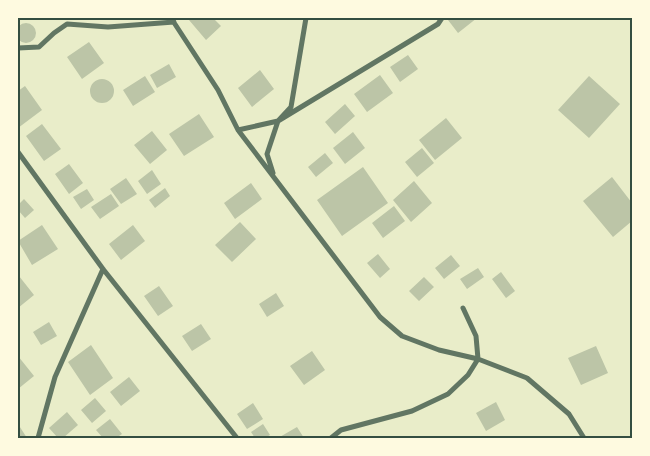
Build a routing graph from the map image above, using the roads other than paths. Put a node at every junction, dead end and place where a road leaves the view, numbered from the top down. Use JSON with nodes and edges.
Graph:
{"nodes":[{"id":1,"x":306,"y":18,"type":"edge"},
{"id":2,"x":442,"y":18,"type":"edge"},
{"id":3,"x":172,"y":20,"type":"edge"},
{"id":4,"x":18,"y":48,"type":"edge"},
{"id":5,"x":278,"y":121,"type":"junction"},
{"id":6,"x":238,"y":130,"type":"junction"},
{"id":7,"x":18,"y":152,"type":"edge"},
{"id":8,"x":273,"y":175,"type":"junction"},
{"id":9,"x":103,"y":269,"type":"junction"},
{"id":10,"x":463,"y":308,"type":"dead end"},
{"id":11,"x":478,"y":359,"type":"junction"},
{"id":12,"x":38,"y":438,"type":"edge"},
{"id":13,"x":237,"y":438,"type":"edge"},
{"id":14,"x":331,"y":438,"type":"edge"},
{"id":15,"x":584,"y":438,"type":"edge"}],
"edges":[{"from":1,"to":5,"type":"street"},
{"from":2,"to":5,"type":"street"},
{"from":3,"to":4,"type":"street"},
{"from":3,"to":6,"type":"street"},
{"from":5,"to":6,"type":"street"},
{"from":5,"to":8,"type":"street"},
{"from":6,"to":8,"type":"street"},
{"from":7,"to":9,"type":"street"},
{"from":8,"to":11,"type":"street"},
{"from":9,"to":12,"type":"street"},
{"from":9,"to":13,"type":"street"},
{"from":10,"to":11,"type":"street"},
{"from":11,"to":14,"type":"street"},
{"from":11,"to":15,"type":"street"}]}
